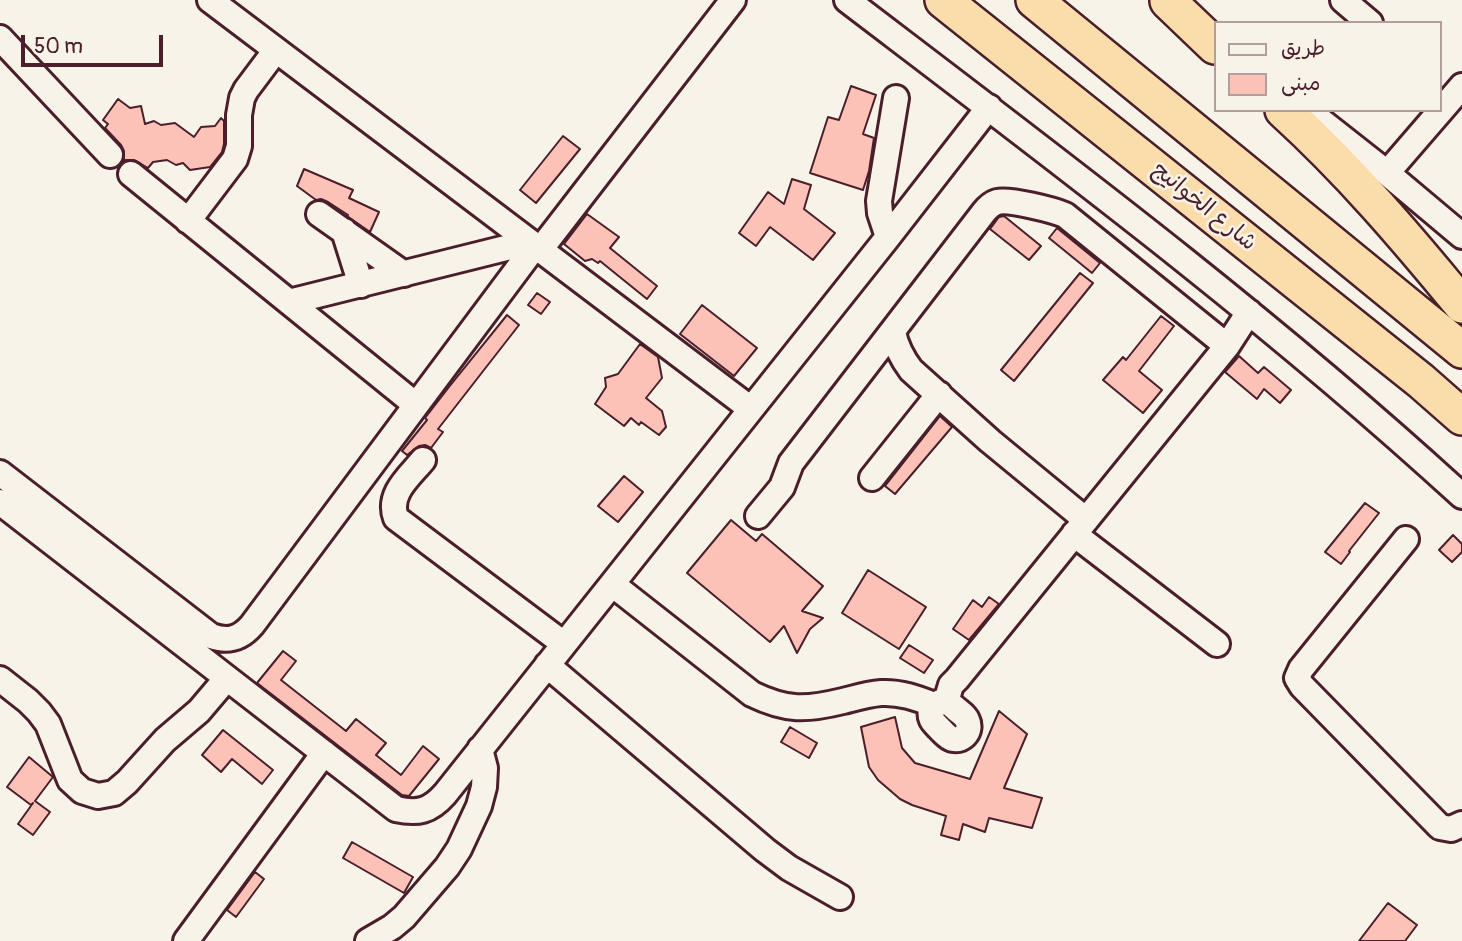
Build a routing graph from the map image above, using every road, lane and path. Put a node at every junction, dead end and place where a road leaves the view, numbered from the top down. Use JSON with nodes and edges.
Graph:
{"nodes":[{"id":1,"x":210,"y":0,"type":"edge"},
{"id":2,"x":733,"y":0,"type":"edge"},
{"id":3,"x":847,"y":0,"type":"edge"},
{"id":4,"x":943,"y":0,"type":"edge"},
{"id":5,"x":1034,"y":0,"type":"edge"},
{"id":6,"x":1343,"y":0,"type":"edge"},
{"id":7,"x":1168,"y":1,"type":"edge"},
{"id":8,"x":1368,"y":21,"type":"edge"},
{"id":9,"x":1214,"y":37,"type":"edge"},
{"id":10,"x":0,"y":38,"type":"edge"},
{"id":11,"x":1214,"y":45,"type":"edge"},
{"id":12,"x":276,"y":50,"type":"junction"},
{"id":13,"x":1462,"y":86,"type":"edge"},
{"id":14,"x":896,"y":99,"type":"dead end"},
{"id":15,"x":989,"y":107,"type":"junction"},
{"id":16,"x":1441,"y":110,"type":"edge"},
{"id":17,"x":1285,"y":112,"type":"edge"},
{"id":18,"x":1310,"y":112,"type":"edge"},
{"id":19,"x":1440,"y":112,"type":"edge"},
{"id":20,"x":110,"y":155,"type":"dead end"},
{"id":21,"x":1387,"y":173,"type":"junction"},
{"id":22,"x":131,"y":174,"type":"dead end"},
{"id":23,"x":319,"y":214,"type":"dead end"},
{"id":24,"x":188,"y":221,"type":"junction"},
{"id":25,"x":344,"y":231,"type":"junction"},
{"id":26,"x":1462,"y":236,"type":"edge"},
{"id":27,"x":888,"y":237,"type":"junction"},
{"id":28,"x":535,"y":246,"type":"junction"},
{"id":29,"x":404,"y":274,"type":"junction"},
{"id":30,"x":361,"y":285,"type":"junction"},
{"id":31,"x":289,"y":302,"type":"junction"},
{"id":32,"x":1462,"y":305,"type":"edge"},
{"id":33,"x":1250,"y":312,"type":"junction"},
{"id":34,"x":892,"y":332,"type":"junction"},
{"id":35,"x":1227,"y":346,"type":"junction"},
{"id":36,"x":1462,"y":350,"type":"edge"},
{"id":37,"x":939,"y":394,"type":"junction"},
{"id":38,"x":416,"y":405,"type":"junction"},
{"id":39,"x":751,"y":409,"type":"junction"},
{"id":40,"x":1462,"y":417,"type":"edge"},
{"id":41,"x":423,"y":460,"type":"dead end"},
{"id":42,"x":0,"y":472,"type":"edge"},
{"id":43,"x":872,"y":478,"type":"dead end"},
{"id":44,"x":1462,"y":496,"type":"edge"},
{"id":45,"x":0,"y":502,"type":"edge"},
{"id":46,"x":758,"y":516,"type":"dead end"},
{"id":47,"x":1080,"y":527,"type":"junction"},
{"id":48,"x":1406,"y":539,"type":"dead end"},
{"id":49,"x":612,"y":584,"type":"junction"},
{"id":50,"x":564,"y":644,"type":"junction"},
{"id":51,"x":1217,"y":645,"type":"dead end"},
{"id":52,"x":547,"y":665,"type":"junction"},
{"id":53,"x":227,"y":678,"type":"junction"},
{"id":54,"x":0,"y":679,"type":"edge"},
{"id":55,"x":480,"y":749,"type":"junction"},
{"id":56,"x":324,"y":753,"type":"junction"},
{"id":57,"x":1462,"y":824,"type":"edge"},
{"id":58,"x":839,"y":897,"type":"dead end"},
{"id":59,"x":186,"y":941,"type":"edge"},
{"id":60,"x":368,"y":941,"type":"edge"}],
"edges":[{"from":1,"to":12,"type":"street"},
{"from":2,"to":28,"type":"street"},
{"from":3,"to":15,"type":"street"},
{"from":4,"to":40,"type":"highway","name":"شارع الخوانيج"},
{"from":5,"to":36,"type":"highway"},
{"from":6,"to":8,"type":"street"},
{"from":7,"to":9,"type":"street"},
{"from":7,"to":11,"type":"highway"},
{"from":10,"to":20,"type":"street"},
{"from":12,"to":24,"type":"street"},
{"from":12,"to":28,"type":"street"},
{"from":13,"to":16,"type":"street"},
{"from":14,"to":27,"type":"street"},
{"from":15,"to":27,"type":"street"},
{"from":15,"to":33,"type":"street"},
{"from":17,"to":32,"type":"highway"},
{"from":18,"to":21,"type":"street"},
{"from":19,"to":21,"type":"street"},
{"from":21,"to":26,"type":"street"},
{"from":22,"to":24,"type":"street"},
{"from":23,"to":25,"type":"street"},
{"from":24,"to":31,"type":"street"},
{"from":25,"to":29,"type":"street"},
{"from":25,"to":30,"type":"street"},
{"from":27,"to":39,"type":"street"},
{"from":28,"to":29,"type":"street"},
{"from":28,"to":38,"type":"street"},
{"from":28,"to":39,"type":"street"},
{"from":29,"to":30,"type":"street"},
{"from":30,"to":31,"type":"street"},
{"from":31,"to":38,"type":"street"},
{"from":33,"to":35,"type":"street"},
{"from":33,"to":44,"type":"street"},
{"from":34,"to":35,"type":"street"},
{"from":34,"to":37,"type":"street"},
{"from":34,"to":46,"type":"street"},
{"from":35,"to":47,"type":"street"},
{"from":37,"to":43,"type":"street"},
{"from":37,"to":47,"type":"street"},
{"from":38,"to":42,"type":"street"},
{"from":39,"to":49,"type":"street"},
{"from":41,"to":50,"type":"street"},
{"from":45,"to":53,"type":"street"},
{"from":47,"to":49,"type":"street"},
{"from":47,"to":51,"type":"street"},
{"from":48,"to":57,"type":"street"},
{"from":49,"to":50,"type":"street"},
{"from":50,"to":52,"type":"street"},
{"from":52,"to":55,"type":"street"},
{"from":52,"to":58,"type":"street"},
{"from":53,"to":54,"type":"street"},
{"from":53,"to":56,"type":"street"},
{"from":55,"to":56,"type":"street"},
{"from":55,"to":60,"type":"street"},
{"from":56,"to":59,"type":"street"}]}
